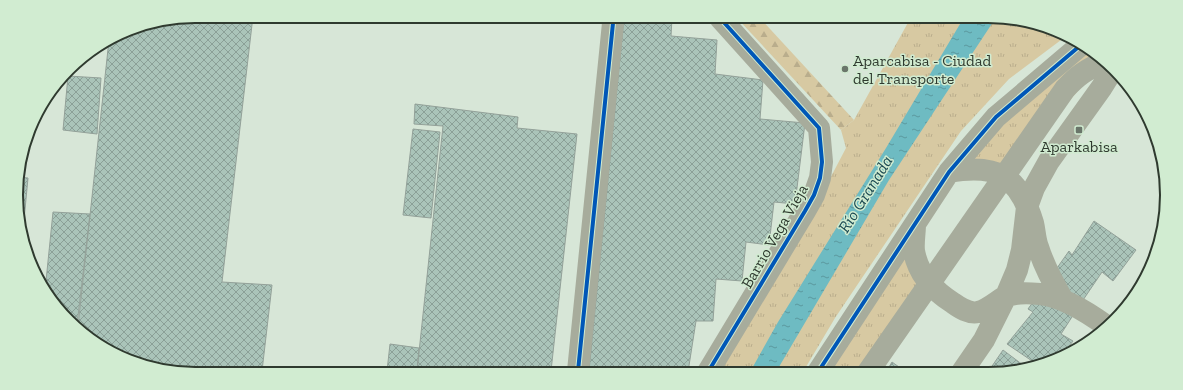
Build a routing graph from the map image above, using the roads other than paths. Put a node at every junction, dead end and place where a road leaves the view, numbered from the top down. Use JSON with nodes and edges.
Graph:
{"nodes":[{"id":1,"x":613,"y":23,"type":"edge"},
{"id":2,"x":724,"y":23,"type":"edge"},
{"id":3,"x":1077,"y":48,"type":"edge"},
{"id":4,"x":1099,"y":64,"type":"edge"},
{"id":5,"x":1110,"y":73,"type":"edge"},
{"id":6,"x":949,"y":172,"type":"junction"},
{"id":7,"x":1004,"y":176,"type":"junction"},
{"id":8,"x":1027,"y":208,"type":"junction"},
{"id":9,"x":915,"y":224,"type":"junction"},
{"id":10,"x":929,"y":284,"type":"junction"},
{"id":11,"x":1006,"y":296,"type":"junction"},
{"id":12,"x":1063,"y":300,"type":"junction"},
{"id":13,"x":960,"y":308,"type":"junction"},
{"id":14,"x":904,"y":319,"type":"junction"},
{"id":15,"x":1102,"y":323,"type":"edge"},
{"id":16,"x":579,"y":367,"type":"edge"},
{"id":17,"x":711,"y":367,"type":"edge"},
{"id":18,"x":821,"y":367,"type":"edge"},
{"id":19,"x":871,"y":367,"type":"edge"},
{"id":20,"x":965,"y":367,"type":"edge"}],
"edges":[{"from":1,"to":16,"type":"street"},
{"from":2,"to":17,"type":"street","name":"Barrio Vega Vieja"},
{"from":3,"to":6,"type":"street"},
{"from":4,"to":7,"type":"street"},
{"from":5,"to":8,"type":"street"},
{"from":6,"to":7,"type":"street"},
{"from":6,"to":9,"type":"street"},
{"from":7,"to":8,"type":"street"},
{"from":7,"to":10,"type":"street"},
{"from":8,"to":11,"type":"street"},
{"from":8,"to":12,"type":"street"},
{"from":9,"to":10,"type":"street"},
{"from":9,"to":18,"type":"street"},
{"from":10,"to":13,"type":"street"},
{"from":10,"to":14,"type":"street"},
{"from":11,"to":12,"type":"street"},
{"from":11,"to":13,"type":"street"},
{"from":11,"to":20,"type":"street"},
{"from":12,"to":15,"type":"street"},
{"from":13,"to":14,"type":"street"},
{"from":14,"to":19,"type":"street"}]}
